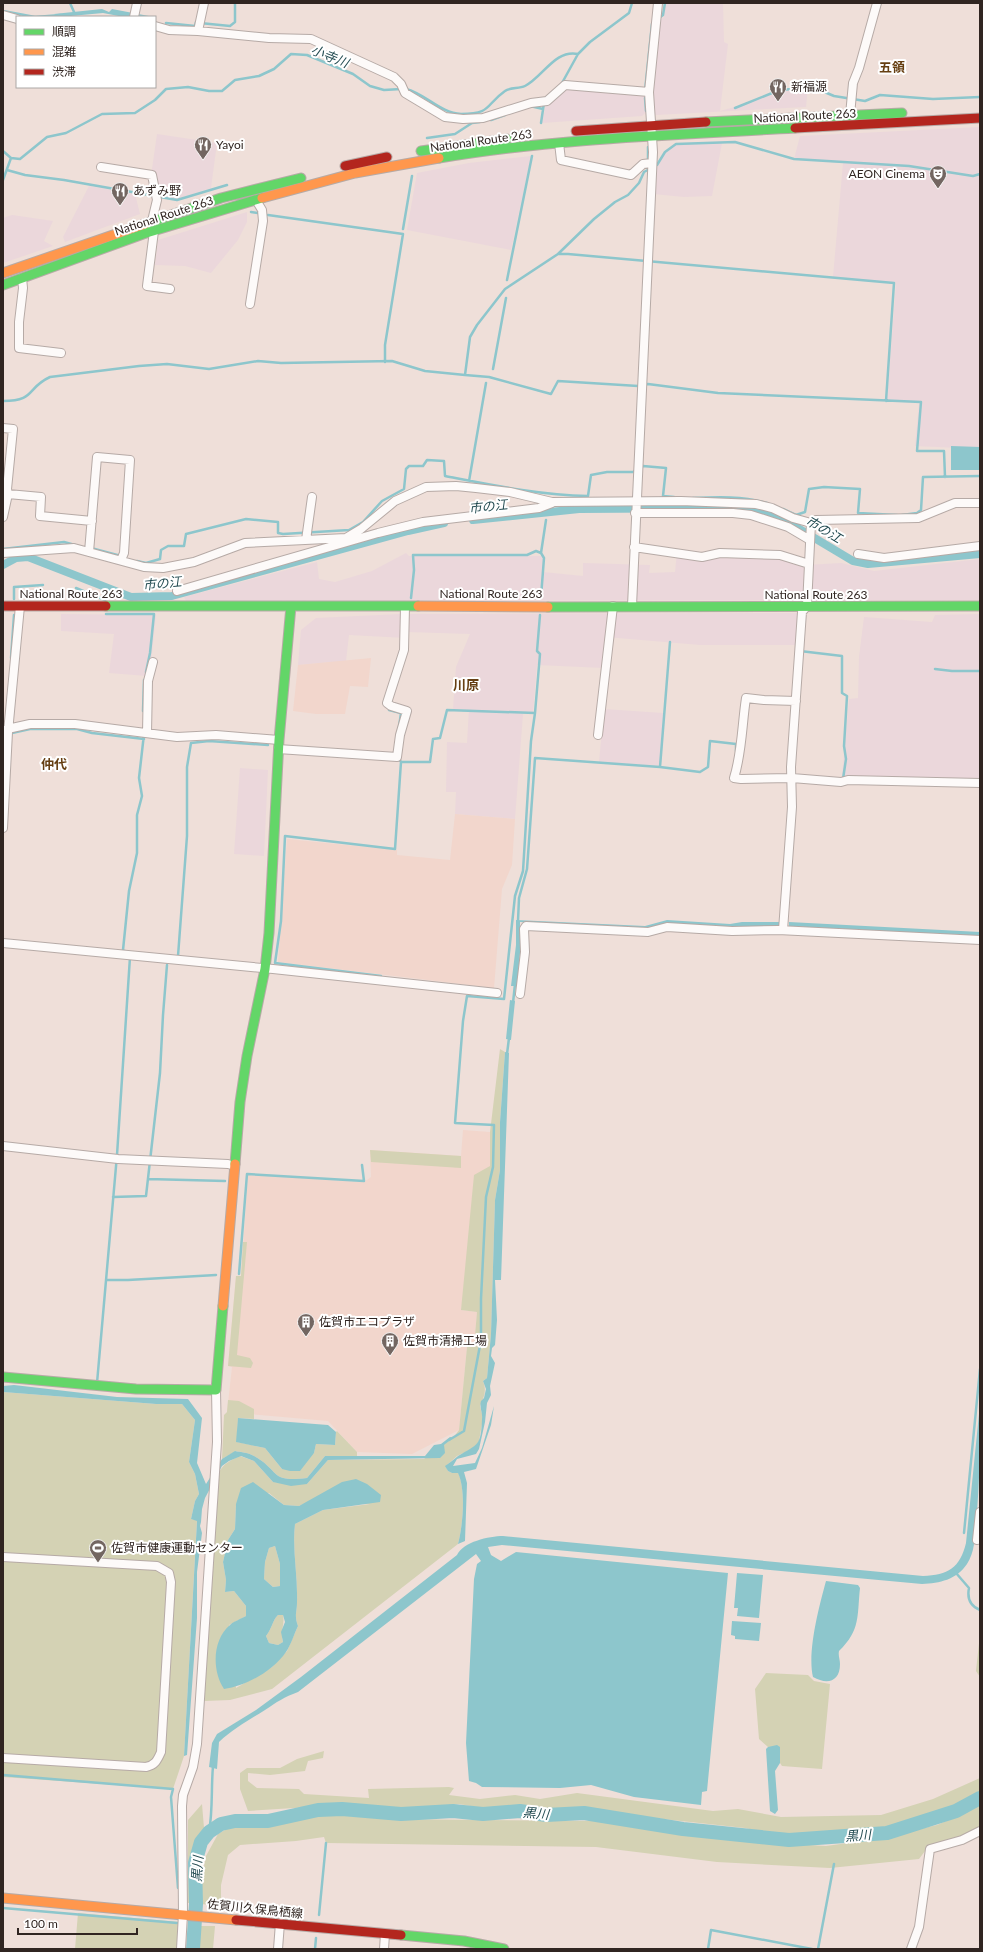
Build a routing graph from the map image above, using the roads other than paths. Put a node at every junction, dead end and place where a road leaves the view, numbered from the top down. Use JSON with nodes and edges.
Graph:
{"nodes":[{"id":1,"x":204,"y":3,"type":"edge"},
{"id":2,"x":658,"y":3,"type":"edge"},
{"id":3,"x":877,"y":3,"type":"edge"},
{"id":4,"x":3,"y":15,"type":"edge"},
{"id":5,"x":16,"y":19,"type":"edge"},
{"id":6,"x":156,"y":26,"type":"edge"},
{"id":7,"x":199,"y":26,"type":"junction"},
{"id":8,"x":646,"y":92,"type":"junction"},
{"id":9,"x":980,"y":108,"type":"edge"},
{"id":10,"x":942,"y":110,"type":"dead end"},
{"id":11,"x":911,"y":112,"type":"dead end"},
{"id":12,"x":850,"y":115,"type":"junction"},
{"id":13,"x":980,"y":118,"type":"edge"},
{"id":14,"x":650,"y":125,"type":"junction"},
{"id":15,"x":567,"y":132,"type":"dead end"},
{"id":16,"x":552,"y":134,"type":"dead end"},
{"id":17,"x":652,"y":136,"type":"junction"},
{"id":18,"x":559,"y":142,"type":"junction"},
{"id":19,"x":409,"y":154,"type":"dead end"},
{"id":20,"x":394,"y":156,"type":"dead end"},
{"id":21,"x":101,"y":167,"type":"dead end"},
{"id":22,"x":652,"y":167,"type":"junction"},
{"id":23,"x":256,"y":200,"type":"junction"},
{"id":24,"x":152,"y":221,"type":"junction"},
{"id":25,"x":154,"y":231,"type":"junction"},
{"id":26,"x":3,"y":273,"type":"edge"},
{"id":27,"x":22,"y":278,"type":"junction"},
{"id":28,"x":3,"y":285,"type":"edge"},
{"id":29,"x":170,"y":289,"type":"dead end"},
{"id":30,"x":250,"y":304,"type":"dead end"},
{"id":31,"x":61,"y":353,"type":"dead end"},
{"id":32,"x":3,"y":428,"type":"edge"},
{"id":33,"x":8,"y":494,"type":"junction"},
{"id":34,"x":312,"y":497,"type":"dead end"},
{"id":35,"x":636,"y":501,"type":"junction"},
{"id":36,"x":552,"y":502,"type":"junction"},
{"id":37,"x":980,"y":504,"type":"edge"},
{"id":38,"x":635,"y":513,"type":"junction"},
{"id":39,"x":3,"y":517,"type":"edge"},
{"id":40,"x":92,"y":521,"type":"junction"},
{"id":41,"x":811,"y":527,"type":"junction"},
{"id":42,"x":307,"y":535,"type":"junction"},
{"id":43,"x":810,"y":540,"type":"junction"},
{"id":44,"x":980,"y":546,"type":"edge"},
{"id":45,"x":634,"y":547,"type":"junction"},
{"id":46,"x":89,"y":552,"type":"junction"},
{"id":47,"x":3,"y":553,"type":"edge"},
{"id":48,"x":858,"y":554,"type":"dead end"},
{"id":49,"x":122,"y":557,"type":"junction"},
{"id":50,"x":809,"y":564,"type":"junction"},
{"id":51,"x":177,"y":590,"type":"dead end"},
{"id":52,"x":3,"y":606,"type":"edge"},
{"id":53,"x":20,"y":606,"type":"junction"},
{"id":54,"x":291,"y":606,"type":"junction"},
{"id":55,"x":405,"y":606,"type":"junction"},
{"id":56,"x":613,"y":606,"type":"junction"},
{"id":57,"x":632,"y":606,"type":"junction"},
{"id":58,"x":807,"y":606,"type":"junction"},
{"id":59,"x":980,"y":606,"type":"edge"},
{"id":60,"x":153,"y":662,"type":"dead end"},
{"id":61,"x":7,"y":697,"type":"edge"},
{"id":62,"x":793,"y":701,"type":"junction"},
{"id":63,"x":7,"y":732,"type":"edge"},
{"id":64,"x":144,"y":733,"type":"junction"},
{"id":65,"x":598,"y":735,"type":"dead end"},
{"id":66,"x":279,"y":740,"type":"junction"},
{"id":67,"x":278,"y":749,"type":"junction"},
{"id":68,"x":792,"y":778,"type":"junction"},
{"id":69,"x":980,"y":783,"type":"edge"},
{"id":70,"x":3,"y":828,"type":"edge"},
{"id":71,"x":784,"y":926,"type":"junction"},
{"id":72,"x":980,"y":940,"type":"edge"},
{"id":73,"x":3,"y":943,"type":"edge"},
{"id":74,"x":265,"y":969,"type":"junction"},
{"id":75,"x":497,"y":993,"type":"dead end"},
{"id":76,"x":520,"y":994,"type":"dead end"},
{"id":77,"x":3,"y":1146,"type":"edge"},
{"id":78,"x":235,"y":1166,"type":"junction"},
{"id":79,"x":3,"y":1377,"type":"edge"},
{"id":80,"x":216,"y":1390,"type":"junction"},
{"id":81,"x":980,"y":1512,"type":"edge"},
{"id":82,"x":977,"y":1540,"type":"dead end"},
{"id":83,"x":3,"y":1557,"type":"edge"},
{"id":84,"x":3,"y":1758,"type":"edge"},
{"id":85,"x":980,"y":1831,"type":"edge"},
{"id":86,"x":3,"y":1898,"type":"edge"},
{"id":87,"x":183,"y":1914,"type":"junction"},
{"id":88,"x":280,"y":1923,"type":"junction"},
{"id":89,"x":385,"y":1934,"type":"junction"},
{"id":90,"x":181,"y":1949,"type":"edge"},
{"id":91,"x":278,"y":1949,"type":"edge"},
{"id":92,"x":384,"y":1949,"type":"edge"},
{"id":93,"x":502,"y":1949,"type":"edge"},
{"id":94,"x":912,"y":1949,"type":"edge"}],
"edges":[{"from":1,"to":7,"type":"street"},
{"from":2,"to":8,"type":"street"},
{"from":3,"to":12,"type":"street"},
{"from":4,"to":5,"type":"street"},
{"from":6,"to":7,"type":"street"},
{"from":7,"to":8,"type":"street"},
{"from":8,"to":14,"type":"street"},
{"from":9,"to":10,"type":"main road"},
{"from":11,"to":12,"type":"main road","name":"National Route 263"},
{"from":12,"to":14,"type":"main road","name":"National Route 263"},
{"from":13,"to":17,"type":"main road","name":"National Route 263"},
{"from":14,"to":15,"type":"main road","name":"National Route 263"},
{"from":14,"to":17,"type":"street"},
{"from":16,"to":19,"type":"main road","name":"National Route 263"},
{"from":17,"to":18,"type":"main road","name":"National Route 263"},
{"from":17,"to":22,"type":"street"},
{"from":18,"to":22,"type":"street"},
{"from":18,"to":23,"type":"main road","name":"National Route 263"},
{"from":20,"to":24,"type":"main road","name":"National Route 263"},
{"from":21,"to":24,"type":"street"},
{"from":22,"to":35,"type":"street"},
{"from":23,"to":25,"type":"main road","name":"National Route 263"},
{"from":23,"to":30,"type":"street"},
{"from":24,"to":26,"type":"main road","name":"National Route 263"},
{"from":25,"to":27,"type":"main road","name":"National Route 263"},
{"from":25,"to":29,"type":"street"},
{"from":27,"to":28,"type":"main road","name":"National Route 263"},
{"from":27,"to":31,"type":"street"},
{"from":32,"to":33,"type":"street"},
{"from":33,"to":39,"type":"street"},
{"from":33,"to":40,"type":"street"},
{"from":34,"to":42,"type":"street"},
{"from":35,"to":36,"type":"street"},
{"from":35,"to":38,"type":"street"},
{"from":35,"to":41,"type":"street"},
{"from":36,"to":42,"type":"street"},
{"from":36,"to":51,"type":"street"},
{"from":37,"to":41,"type":"street"},
{"from":38,"to":43,"type":"street"},
{"from":38,"to":45,"type":"street"},
{"from":40,"to":46,"type":"street"},
{"from":40,"to":49,"type":"street"},
{"from":41,"to":43,"type":"street"},
{"from":42,"to":49,"type":"street"},
{"from":43,"to":50,"type":"street"},
{"from":44,"to":48,"type":"street"},
{"from":45,"to":50,"type":"street"},
{"from":45,"to":57,"type":"street"},
{"from":46,"to":47,"type":"street"},
{"from":46,"to":49,"type":"street"},
{"from":50,"to":58,"type":"street"},
{"from":52,"to":53,"type":"main road","name":"National Route 263"},
{"from":53,"to":54,"type":"main road","name":"National Route 263"},
{"from":53,"to":61,"type":"street"},
{"from":54,"to":55,"type":"main road","name":"National Route 263"},
{"from":54,"to":66,"type":"main road"},
{"from":55,"to":56,"type":"main road","name":"National Route 263"},
{"from":55,"to":67,"type":"street"},
{"from":56,"to":57,"type":"main road","name":"National Route 263"},
{"from":56,"to":65,"type":"street"},
{"from":57,"to":58,"type":"main road","name":"National Route 263"},
{"from":58,"to":59,"type":"main road","name":"National Route 263"},
{"from":58,"to":62,"type":"street"},
{"from":60,"to":64,"type":"street"},
{"from":61,"to":63,"type":"street"},
{"from":62,"to":68,"type":"street"},
{"from":62,"to":68,"type":"street"},
{"from":63,"to":64,"type":"street"},
{"from":63,"to":70,"type":"street"},
{"from":64,"to":66,"type":"street"},
{"from":66,"to":67,"type":"main road"},
{"from":67,"to":74,"type":"main road"},
{"from":68,"to":69,"type":"street"},
{"from":68,"to":71,"type":"street"},
{"from":71,"to":72,"type":"street"},
{"from":71,"to":76,"type":"street"},
{"from":73,"to":74,"type":"street"},
{"from":74,"to":75,"type":"street"},
{"from":74,"to":78,"type":"main road"},
{"from":77,"to":78,"type":"street"},
{"from":78,"to":80,"type":"main road"},
{"from":79,"to":80,"type":"main road"},
{"from":80,"to":87,"type":"street"},
{"from":81,"to":82,"type":"street"},
{"from":83,"to":84,"type":"street"},
{"from":85,"to":94,"type":"street"},
{"from":86,"to":87,"type":"main road","name":"佐賀川久保鳥栖線"},
{"from":87,"to":88,"type":"main road","name":"佐賀川久保鳥栖線"},
{"from":87,"to":90,"type":"street"},
{"from":88,"to":89,"type":"main road","name":"佐賀川久保鳥栖線"},
{"from":88,"to":91,"type":"street"},
{"from":89,"to":92,"type":"street"},
{"from":89,"to":93,"type":"main road","name":"佐賀川久保鳥栖線"}]}
